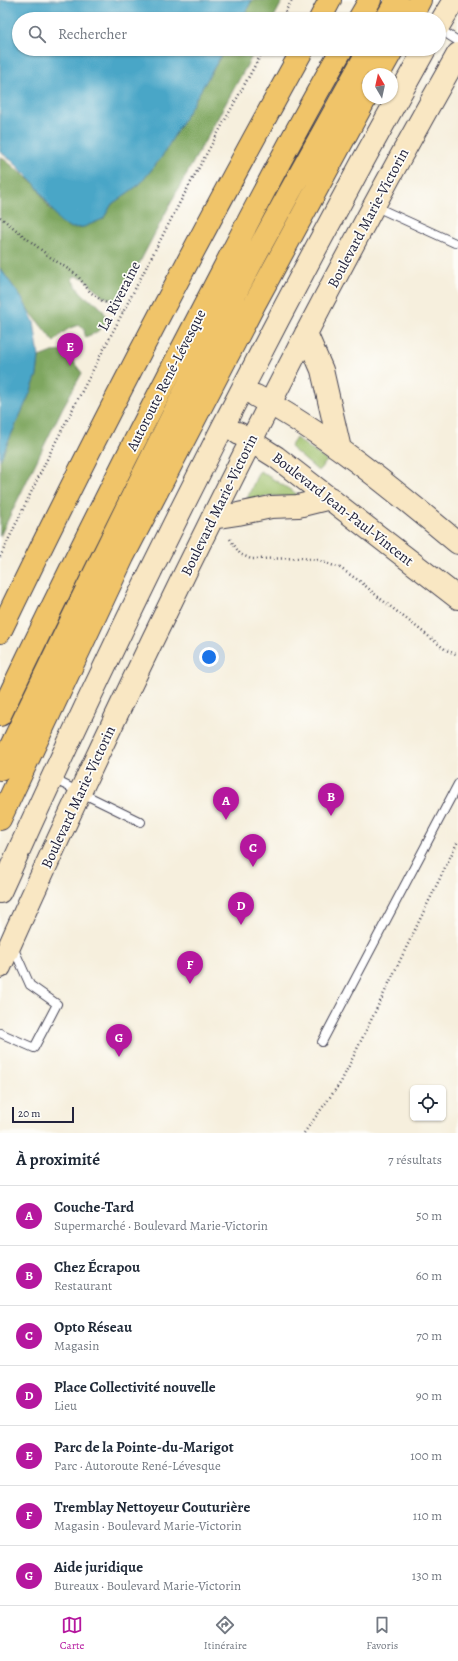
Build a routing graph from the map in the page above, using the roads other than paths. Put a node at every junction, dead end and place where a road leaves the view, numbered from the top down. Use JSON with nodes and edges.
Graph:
{"nodes":[{"id":1,"x":330,"y":0,"type":"edge"},
{"id":2,"x":370,"y":0,"type":"edge"},
{"id":3,"x":397,"y":0,"type":"edge"},
{"id":4,"x":420,"y":0,"type":"edge"},
{"id":5,"x":454,"y":0,"type":"edge"},
{"id":6,"x":324,"y":12,"type":"edge"},
{"id":7,"x":363,"y":12,"type":"edge"},
{"id":8,"x":390,"y":12,"type":"edge"},
{"id":9,"x":414,"y":12,"type":"edge"},
{"id":10,"x":446,"y":13,"type":"edge"},
{"id":11,"x":446,"y":34,"type":"edge"},
{"id":12,"x":458,"y":41,"type":"edge"},
{"id":13,"x":458,"y":54,"type":"edge"},
{"id":14,"x":299,"y":56,"type":"edge"},
{"id":15,"x":338,"y":56,"type":"edge"},
{"id":16,"x":366,"y":56,"type":"edge"},
{"id":17,"x":389,"y":56,"type":"edge"},
{"id":18,"x":421,"y":56,"type":"edge"},
{"id":19,"x":382,"y":68,"type":"edge"},
{"id":20,"x":363,"y":104,"type":"edge"},
{"id":21,"x":374,"y":206,"type":"junction"},
{"id":22,"x":455,"y":243,"type":"dead end"},
{"id":23,"x":306,"y":333,"type":"junction"},
{"id":24,"x":243,"y":389,"type":"junction"},
{"id":25,"x":270,"y":403,"type":"junction"},
{"id":26,"x":224,"y":425,"type":"junction"},
{"id":27,"x":251,"y":440,"type":"junction"},
{"id":28,"x":340,"y":449,"type":"junction"},
{"id":29,"x":330,"y":498,"type":"junction"},
{"id":30,"x":212,"y":518,"type":"junction"},
{"id":31,"x":458,"y":543,"type":"edge"},
{"id":32,"x":458,"y":598,"type":"edge"},
{"id":33,"x":0,"y":632,"type":"edge"},
{"id":34,"x":0,"y":715,"type":"edge"},
{"id":35,"x":0,"y":769,"type":"edge"},
{"id":36,"x":52,"y":779,"type":"junction"},
{"id":37,"x":458,"y":784,"type":"edge"},
{"id":38,"x":80,"y":792,"type":"junction"},
{"id":39,"x":0,"y":819,"type":"edge"},
{"id":40,"x":141,"y":822,"type":"dead end"},
{"id":41,"x":0,"y":892,"type":"edge"},
{"id":42,"x":11,"y":942,"type":"junction"},
{"id":43,"x":0,"y":967,"type":"edge"},
{"id":44,"x":0,"y":1033,"type":"edge"},
{"id":45,"x":322,"y":1042,"type":"dead end"}],
"edges":[{"from":1,"to":6,"type":"highway"},
{"from":2,"to":7,"type":"highway"},
{"from":3,"to":8,"type":"highway"},
{"from":4,"to":9,"type":"highway"},
{"from":5,"to":10,"type":"street"},
{"from":11,"to":12,"type":"lane"},
{"from":13,"to":21,"type":"street","name":"Boulevard Marie-Victorin"},
{"from":14,"to":33,"type":"highway"},
{"from":15,"to":34,"type":"highway","name":"Autoroute René-Lévesque"},
{"from":16,"to":35,"type":"highway"},
{"from":17,"to":19,"type":"highway"},
{"from":18,"to":24,"type":"street","name":"Boulevard Marie-Victorin"},
{"from":20,"to":39,"type":"highway"},
{"from":21,"to":22,"type":"lane"},
{"from":21,"to":23,"type":"street","name":"Boulevard Marie-Victorin"},
{"from":23,"to":25,"type":"street","name":"Boulevard Marie-Victorin"},
{"from":23,"to":28,"type":"street"},
{"from":24,"to":25,"type":"street"},
{"from":24,"to":26,"type":"street","name":"Boulevard Marie-Victorin"},
{"from":25,"to":27,"type":"street","name":"Boulevard Marie-Victorin"},
{"from":25,"to":28,"type":"street"},
{"from":26,"to":27,"type":"street","name":"Boulevard Jean-Paul-Vincent"},
{"from":26,"to":36,"type":"street","name":"Boulevard Marie-Victorin"},
{"from":27,"to":29,"type":"street","name":"Boulevard Jean-Paul-Vincent"},
{"from":27,"to":30,"type":"street","name":"Boulevard Marie-Victorin"},
{"from":28,"to":31,"type":"street"},
{"from":29,"to":30,"type":"street"},
{"from":29,"to":32,"type":"street","name":"Boulevard Jean-Paul-Vincent"},
{"from":30,"to":38,"type":"street","name":"Boulevard Marie-Victorin"},
{"from":36,"to":38,"type":"lane"},
{"from":36,"to":41,"type":"street","name":"Boulevard Marie-Victorin"},
{"from":37,"to":45,"type":"lane"},
{"from":38,"to":40,"type":"lane"},
{"from":38,"to":42,"type":"street","name":"Boulevard Marie-Victorin"},
{"from":42,"to":43,"type":"street","name":"Boulevard Marie-Victorin"},
{"from":42,"to":44,"type":"lane"}]}
